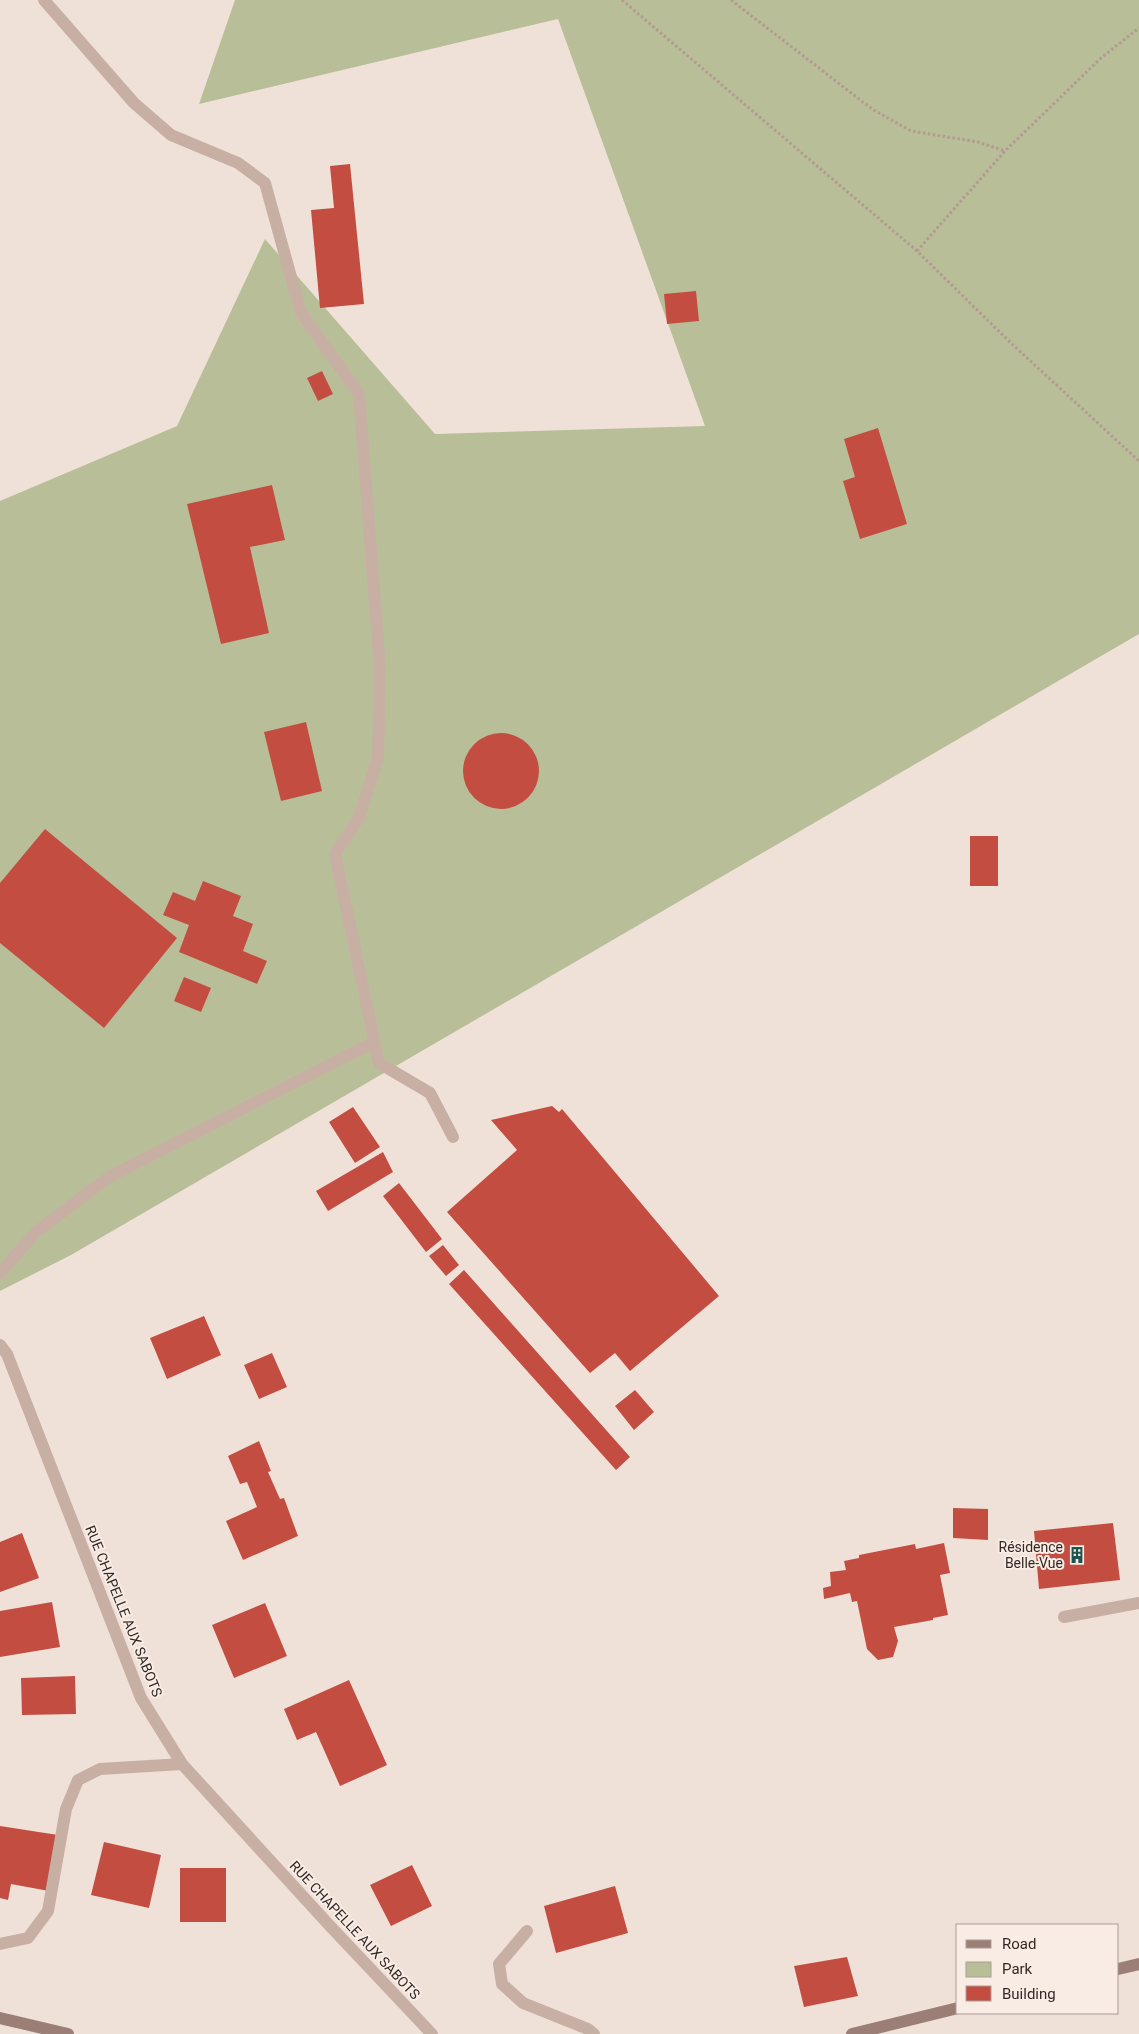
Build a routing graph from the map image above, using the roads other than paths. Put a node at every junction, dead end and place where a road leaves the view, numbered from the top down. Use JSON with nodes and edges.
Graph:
{"nodes":[{"id":1,"x":44,"y":0,"type":"edge"},
{"id":2,"x":374,"y":1042,"type":"junction"},
{"id":3,"x":453,"y":1138,"type":"dead end"},
{"id":4,"x":0,"y":1273,"type":"edge"},
{"id":5,"x":0,"y":1345,"type":"edge"},
{"id":6,"x":1139,"y":1604,"type":"edge"},
{"id":7,"x":1064,"y":1617,"type":"dead end"},
{"id":8,"x":182,"y":1764,"type":"junction"},
{"id":9,"x":527,"y":1931,"type":"dead end"},
{"id":10,"x":0,"y":1944,"type":"edge"},
{"id":11,"x":1139,"y":1964,"type":"edge"},
{"id":12,"x":1119,"y":1969,"type":"edge"},
{"id":13,"x":956,"y":2008,"type":"edge"},
{"id":14,"x":0,"y":2018,"type":"edge"},
{"id":15,"x":858,"y":2033,"type":"edge"},
{"id":16,"x":68,"y":2034,"type":"edge"},
{"id":17,"x":432,"y":2034,"type":"edge"},
{"id":18,"x":594,"y":2034,"type":"edge"}],
"edges":[{"from":1,"to":2,"type":"street"},
{"from":2,"to":3,"type":"street"},
{"from":2,"to":4,"type":"street"},
{"from":5,"to":8,"type":"street","name":"RUE CHAPELLE AUX SABOTS"},
{"from":6,"to":7,"type":"street"},
{"from":8,"to":10,"type":"street"},
{"from":8,"to":17,"type":"street","name":"RUE CHAPELLE AUX SABOTS"},
{"from":9,"to":18,"type":"street"},
{"from":11,"to":12,"type":"main road"},
{"from":13,"to":15,"type":"main road"},
{"from":14,"to":16,"type":"main road"}]}
